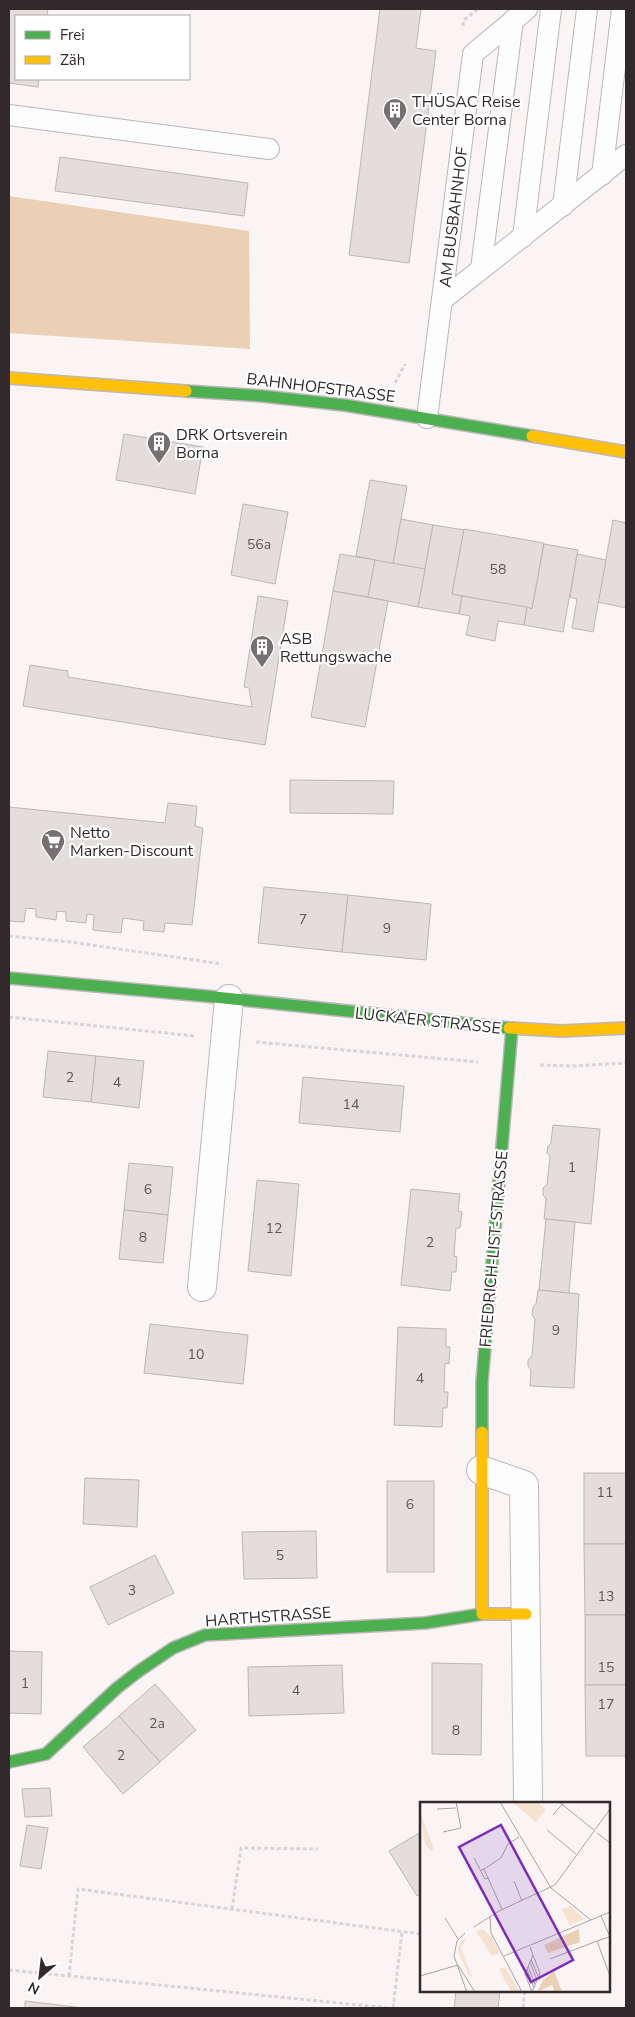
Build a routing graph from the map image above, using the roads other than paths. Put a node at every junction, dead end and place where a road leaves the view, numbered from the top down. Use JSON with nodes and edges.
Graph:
{"nodes":[{"id":1,"x":551,"y":9,"type":"edge"},
{"id":2,"x":587,"y":9,"type":"edge"},
{"id":3,"x":622,"y":9,"type":"edge"},
{"id":4,"x":520,"y":15,"type":"edge"},
{"id":5,"x":9,"y":116,"type":"edge"},
{"id":6,"x":269,"y":149,"type":"dead end"},
{"id":7,"x":626,"y":155,"type":"edge"},
{"id":8,"x":602,"y":174,"type":"junction"},
{"id":9,"x":563,"y":206,"type":"junction"},
{"id":10,"x":523,"y":237,"type":"junction"},
{"id":11,"x":481,"y":269,"type":"junction"},
{"id":12,"x":442,"y":300,"type":"junction"},
{"id":13,"x":9,"y":378,"type":"edge"},
{"id":14,"x":427,"y":418,"type":"junction"},
{"id":15,"x":626,"y":452,"type":"edge"},
{"id":16,"x":9,"y":978,"type":"edge"},
{"id":17,"x":230,"y":999,"type":"junction"},
{"id":18,"x":512,"y":1028,"type":"junction"},
{"id":19,"x":626,"y":1028,"type":"edge"},
{"id":20,"x":202,"y":1287,"type":"dead end"},
{"id":21,"x":481,"y":1470,"type":"junction"},
{"id":22,"x":482,"y":1614,"type":"junction"},
{"id":23,"x":526,"y":1614,"type":"junction"},
{"id":24,"x":9,"y":1762,"type":"edge"},
{"id":25,"x":528,"y":1797,"type":"dead end"}],
"edges":[{"from":1,"to":10,"type":"lane"},
{"from":2,"to":9,"type":"lane"},
{"from":3,"to":8,"type":"lane"},
{"from":4,"to":11,"type":"lane"},
{"from":4,"to":12,"type":"lane","name":"AM BUSBAHNHOF"},
{"from":5,"to":6,"type":"lane"},
{"from":7,"to":8,"type":"lane","name":"AM BUSBAHNHOF"},
{"from":8,"to":9,"type":"lane","name":"AM BUSBAHNHOF"},
{"from":9,"to":10,"type":"lane","name":"AM BUSBAHNHOF"},
{"from":10,"to":11,"type":"lane","name":"AM BUSBAHNHOF"},
{"from":11,"to":12,"type":"lane","name":"AM BUSBAHNHOF"},
{"from":12,"to":14,"type":"lane","name":"AM BUSBAHNHOF"},
{"from":13,"to":14,"type":"street","name":"BAHNHOFSTRASSE"},
{"from":14,"to":15,"type":"street","name":"BAHNHOFSTRASSE"},
{"from":16,"to":17,"type":"street","name":"LUCKAER STRASSE"},
{"from":17,"to":18,"type":"street","name":"LUCKAER STRASSE"},
{"from":17,"to":20,"type":"street"},
{"from":18,"to":19,"type":"street","name":"LUCKAER STRASSE"},
{"from":18,"to":21,"type":"street","name":"FRIEDRICH-LIST-STRASSE"},
{"from":21,"to":22,"type":"street","name":"FRIEDRICH-LIST-STRASSE"},
{"from":21,"to":23,"type":"street"},
{"from":22,"to":23,"type":"street"},
{"from":22,"to":24,"type":"street","name":"HARTHSTRASSE"},
{"from":23,"to":25,"type":"street"}]}
